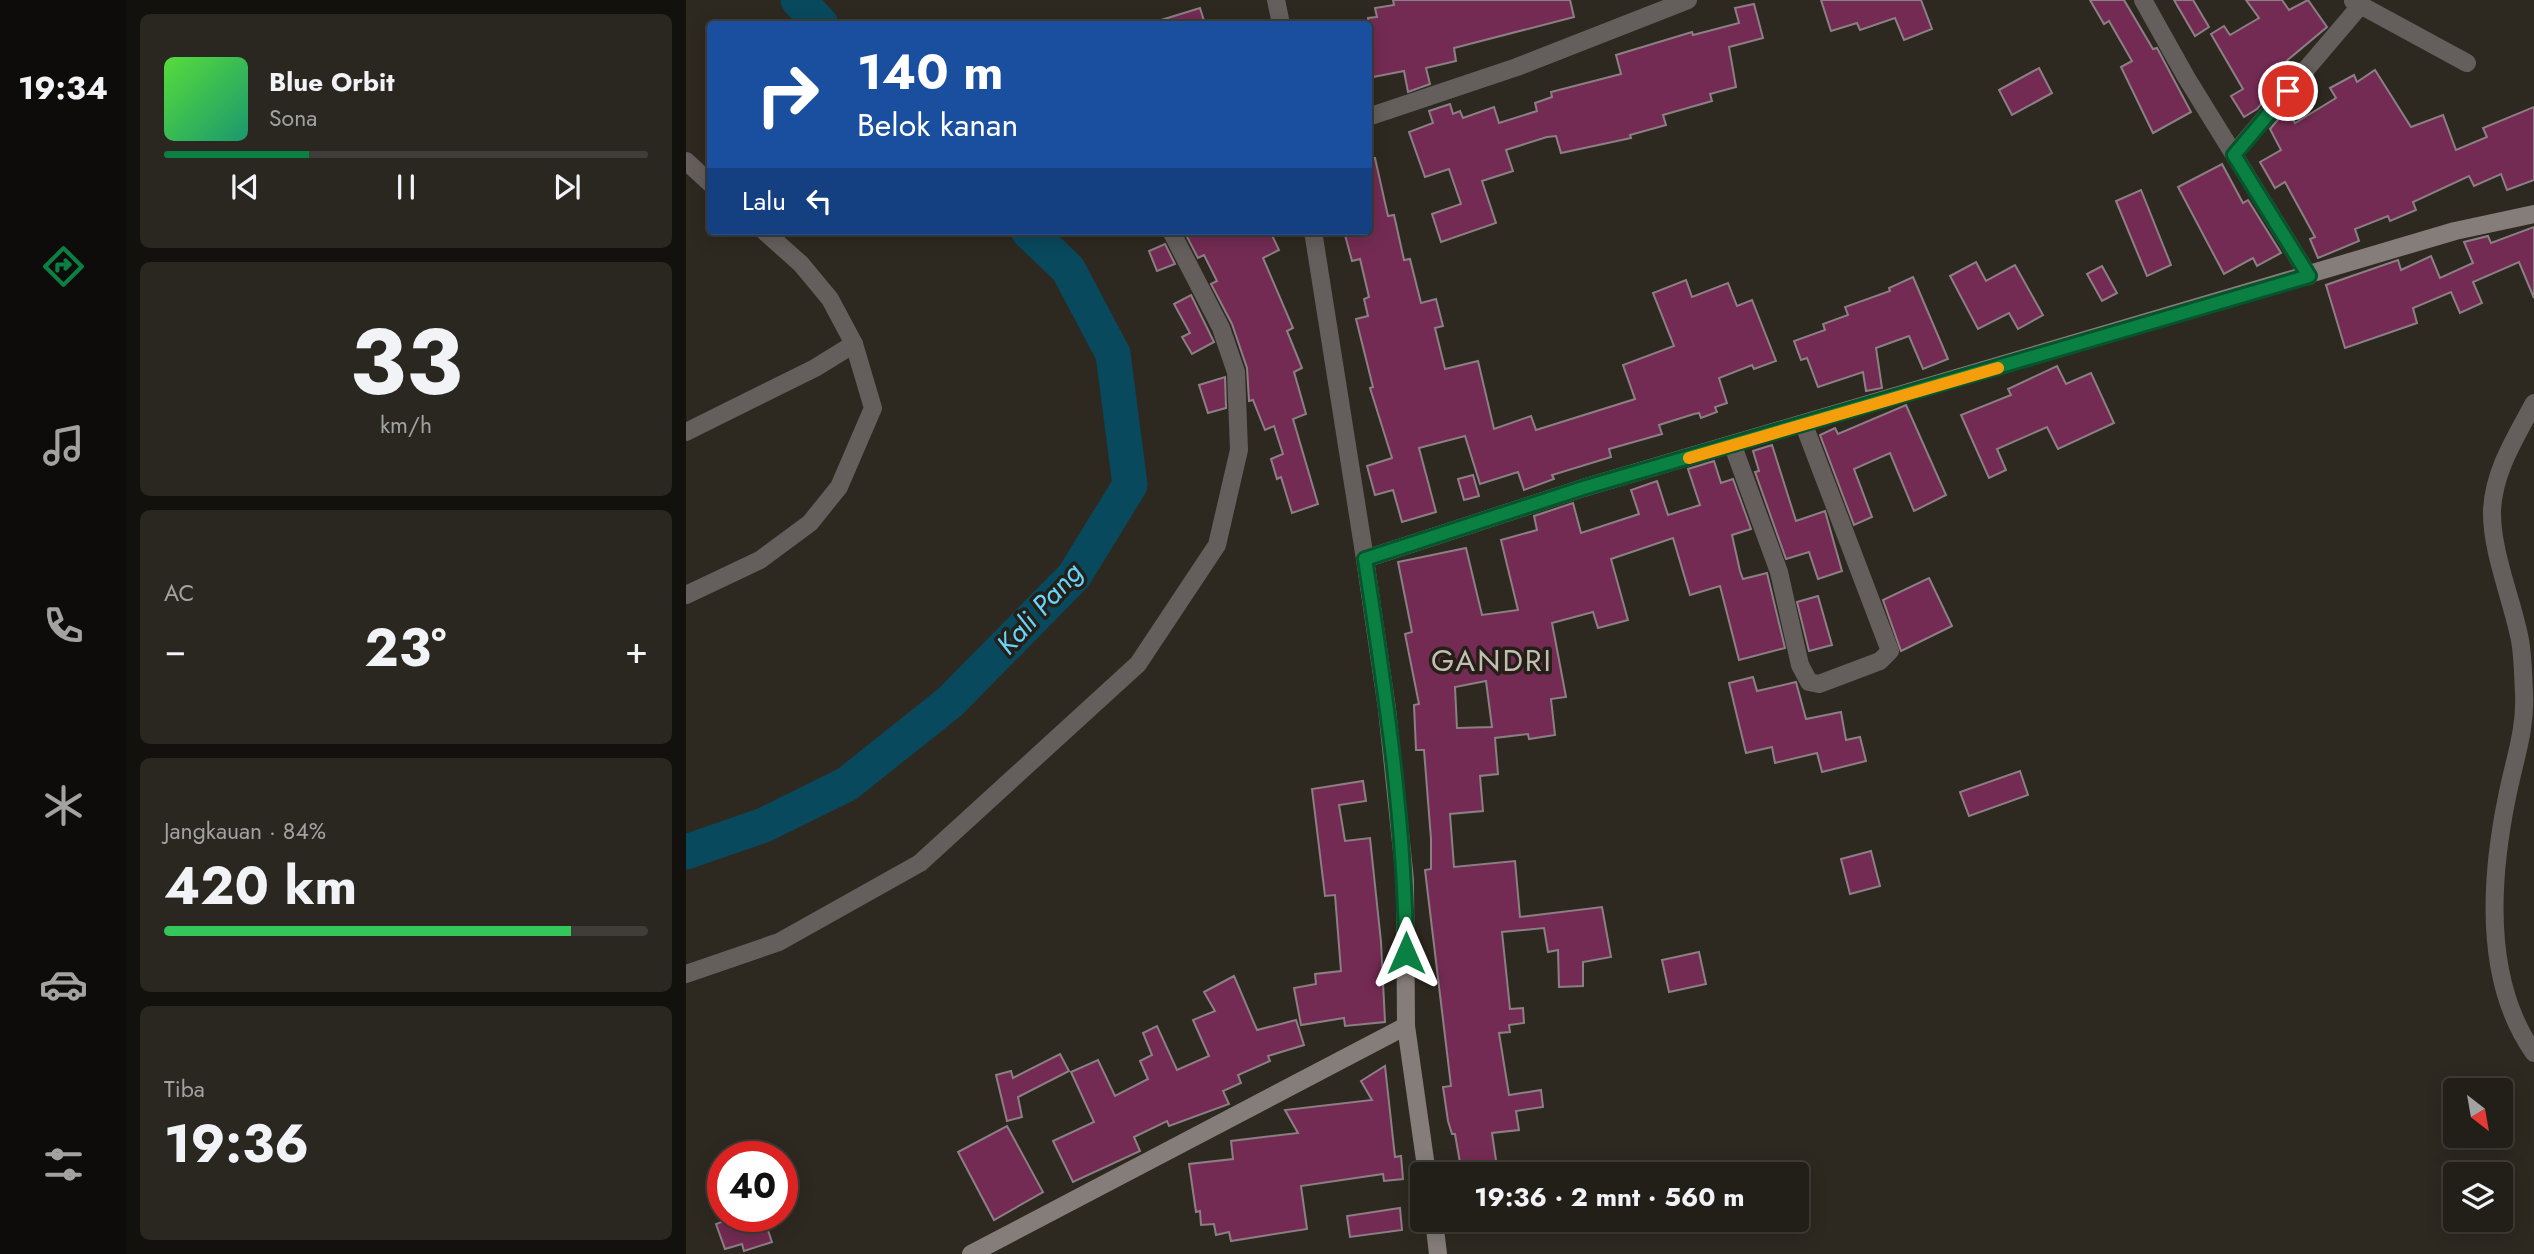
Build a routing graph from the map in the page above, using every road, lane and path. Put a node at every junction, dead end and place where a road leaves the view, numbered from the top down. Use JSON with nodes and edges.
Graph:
{"nodes":[{"id":1,"x":1276,"y":0,"type":"edge"},
{"id":2,"x":1688,"y":0,"type":"edge"},
{"id":3,"x":2144,"y":0,"type":"edge"},
{"id":4,"x":2356,"y":3,"type":"edge"},
{"id":5,"x":1280,"y":21,"type":"edge"},
{"id":6,"x":2467,"y":62,"type":"dead end"},
{"id":7,"x":1372,"y":116,"type":"edge"},
{"id":8,"x":2234,"y":155,"type":"junction"},
{"id":9,"x":686,"y":161,"type":"edge"},
{"id":10,"x":707,"y":180,"type":"edge"},
{"id":11,"x":2534,"y":214,"type":"edge"},
{"id":12,"x":768,"y":235,"type":"edge"},
{"id":13,"x":1173,"y":235,"type":"edge"},
{"id":14,"x":1314,"y":235,"type":"edge"},
{"id":15,"x":2309,"y":276,"type":"junction"},
{"id":16,"x":854,"y":344,"type":"junction"},
{"id":17,"x":2534,"y":403,"type":"edge"},
{"id":18,"x":1804,"y":425,"type":"junction"},
{"id":19,"x":686,"y":432,"type":"edge"},
{"id":20,"x":1733,"y":446,"type":"junction"},
{"id":21,"x":1365,"y":559,"type":"junction"},
{"id":22,"x":686,"y":595,"type":"edge"},
{"id":23,"x":686,"y":974,"type":"edge"},
{"id":24,"x":1406,"y":1026,"type":"junction"},
{"id":25,"x":2534,"y":1053,"type":"edge"},
{"id":26,"x":1425,"y":1162,"type":"edge"},
{"id":27,"x":1435,"y":1232,"type":"edge"},
{"id":28,"x":971,"y":1254,"type":"edge"},
{"id":29,"x":1438,"y":1254,"type":"edge"}],
"edges":[{"from":1,"to":5,"type":"street"},
{"from":2,"to":7,"type":"street"},
{"from":3,"to":8,"type":"street"},
{"from":4,"to":6,"type":"street"},
{"from":4,"to":8,"type":"street"},
{"from":8,"to":15,"type":"street"},
{"from":9,"to":10,"type":"street"},
{"from":11,"to":15,"type":"street"},
{"from":12,"to":16,"type":"street"},
{"from":13,"to":23,"type":"street"},
{"from":14,"to":21,"type":"street"},
{"from":15,"to":18,"type":"street"},
{"from":16,"to":19,"type":"street"},
{"from":16,"to":22,"type":"street"},
{"from":17,"to":25,"type":"street"},
{"from":18,"to":20,"type":"street"},
{"from":18,"to":20,"type":"street"},
{"from":20,"to":21,"type":"street"},
{"from":21,"to":24,"type":"street"},
{"from":24,"to":26,"type":"street"},
{"from":24,"to":28,"type":"street"},
{"from":27,"to":29,"type":"street"}]}
